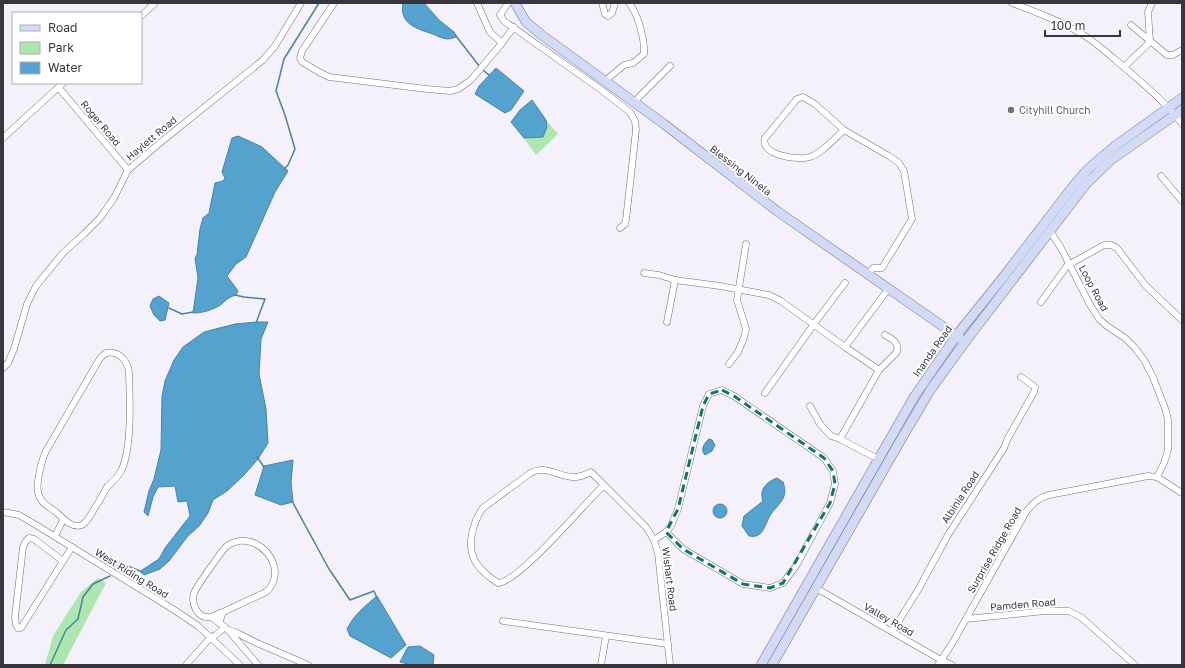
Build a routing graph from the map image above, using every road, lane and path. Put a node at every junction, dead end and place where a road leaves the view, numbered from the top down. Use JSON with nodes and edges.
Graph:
{"nodes":[{"id":1,"x":155,"y":3,"type":"edge"},
{"id":2,"x":300,"y":3,"type":"edge"},
{"id":3,"x":334,"y":3,"type":"edge"},
{"id":4,"x":477,"y":3,"type":"edge"},
{"id":5,"x":508,"y":3,"type":"edge"},
{"id":6,"x":515,"y":3,"type":"edge"},
{"id":7,"x":602,"y":3,"type":"edge"},
{"id":8,"x":615,"y":3,"type":"edge"},
{"id":9,"x":629,"y":3,"type":"edge"},
{"id":10,"x":1012,"y":3,"type":"edge"},
{"id":11,"x":1152,"y":3,"type":"edge"},
{"id":12,"x":1030,"y":6,"type":"edge"},
{"id":13,"x":142,"y":15,"type":"edge"},
{"id":14,"x":1130,"y":25,"type":"dead end"},
{"id":15,"x":514,"y":27,"type":"junction"},
{"id":16,"x":1150,"y":42,"type":"junction"},
{"id":17,"x":502,"y":43,"type":"junction"},
{"id":18,"x":1182,"y":50,"type":"edge"},
{"id":19,"x":670,"y":66,"type":"dead end"},
{"id":20,"x":1124,"y":67,"type":"junction"},
{"id":21,"x":605,"y":81,"type":"junction"},
{"id":22,"x":61,"y":85,"type":"edge"},
{"id":23,"x":1182,"y":98,"type":"edge"},
{"id":24,"x":634,"y":102,"type":"junction"},
{"id":25,"x":1175,"y":111,"type":"edge"},
{"id":26,"x":1182,"y":124,"type":"edge"},
{"id":27,"x":844,"y":130,"type":"junction"},
{"id":28,"x":3,"y":138,"type":"edge"},
{"id":29,"x":128,"y":170,"type":"junction"},
{"id":30,"x":1161,"y":176,"type":"dead end"},
{"id":31,"x":1182,"y":201,"type":"edge"},
{"id":32,"x":620,"y":228,"type":"dead end"},
{"id":33,"x":1050,"y":232,"type":"junction"},
{"id":34,"x":746,"y":244,"type":"dead end"},
{"id":35,"x":1069,"y":263,"type":"junction"},
{"id":36,"x":1021,"y":269,"type":"junction"},
{"id":37,"x":644,"y":274,"type":"dead end"},
{"id":38,"x":868,"y":274,"type":"junction"},
{"id":39,"x":675,"y":280,"type":"junction"},
{"id":40,"x":1001,"y":280,"type":"junction"},
{"id":41,"x":845,"y":283,"type":"dead end"},
{"id":42,"x":889,"y":288,"type":"junction"},
{"id":43,"x":739,"y":289,"type":"junction"},
{"id":44,"x":1041,"y":302,"type":"dead end"},
{"id":45,"x":1182,"y":320,"type":"edge"},
{"id":46,"x":667,"y":322,"type":"dead end"},
{"id":47,"x":814,"y":324,"type":"junction"},
{"id":48,"x":884,"y":335,"type":"dead end"},
{"id":49,"x":956,"y":336,"type":"junction"},
{"id":50,"x":965,"y":342,"type":"junction"},
{"id":51,"x":845,"y":348,"type":"junction"},
{"id":52,"x":730,"y":364,"type":"dead end"},
{"id":53,"x":3,"y":368,"type":"edge"},
{"id":54,"x":879,"y":370,"type":"junction"},
{"id":55,"x":1021,"y":377,"type":"dead end"},
{"id":56,"x":920,"y":387,"type":"junction"},
{"id":57,"x":931,"y":389,"type":"junction"},
{"id":58,"x":765,"y":393,"type":"dead end"},
{"id":59,"x":810,"y":406,"type":"dead end"},
{"id":60,"x":840,"y":439,"type":"junction"},
{"id":61,"x":878,"y":459,"type":"junction"},
{"id":62,"x":1157,"y":477,"type":"junction"},
{"id":63,"x":604,"y":485,"type":"junction"},
{"id":64,"x":1182,"y":493,"type":"edge"},
{"id":65,"x":3,"y":512,"type":"edge"},
{"id":66,"x":63,"y":520,"type":"junction"},
{"id":67,"x":666,"y":532,"type":"junction"},
{"id":68,"x":55,"y":536,"type":"junction"},
{"id":69,"x":654,"y":540,"type":"junction"},
{"id":70,"x":72,"y":547,"type":"junction"},
{"id":71,"x":63,"y":560,"type":"junction"},
{"id":72,"x":816,"y":588,"type":"junction"},
{"id":73,"x":223,"y":612,"type":"junction"},
{"id":74,"x":211,"y":617,"type":"junction"},
{"id":75,"x":966,"y":620,"type":"junction"},
{"id":76,"x":503,"y":621,"type":"dead end"},
{"id":77,"x":219,"y":622,"type":"junction"},
{"id":78,"x":226,"y":629,"type":"junction"},
{"id":79,"x":892,"y":632,"type":"junction"},
{"id":80,"x":606,"y":636,"type":"junction"},
{"id":81,"x":210,"y":638,"type":"junction"},
{"id":82,"x":668,"y":644,"type":"junction"},
{"id":83,"x":940,"y":663,"type":"edge"},
{"id":84,"x":186,"y":665,"type":"edge"},
{"id":85,"x":240,"y":665,"type":"edge"},
{"id":86,"x":258,"y":665,"type":"edge"},
{"id":87,"x":308,"y":665,"type":"edge"},
{"id":88,"x":601,"y":665,"type":"edge"},
{"id":89,"x":670,"y":665,"type":"edge"},
{"id":90,"x":761,"y":665,"type":"edge"},
{"id":91,"x":772,"y":665,"type":"edge"},
{"id":92,"x":952,"y":665,"type":"edge"},
{"id":93,"x":1135,"y":665,"type":"edge"}],
"edges":[{"from":1,"to":13,"type":"street"},
{"from":2,"to":29,"type":"street","name":"Haylett Road"},
{"from":3,"to":17,"type":"street"},
{"from":4,"to":17,"type":"street"},
{"from":5,"to":15,"type":"street"},
{"from":6,"to":21,"type":"main road","name":"Blessing Ninela"},
{"from":7,"to":8,"type":"street"},
{"from":9,"to":21,"type":"street"},
{"from":10,"to":12,"type":"street"},
{"from":11,"to":16,"type":"street"},
{"from":12,"to":20,"type":"street"},
{"from":14,"to":16,"type":"street"},
{"from":15,"to":17,"type":"street"},
{"from":15,"to":32,"type":"street"},
{"from":16,"to":18,"type":"street"},
{"from":16,"to":20,"type":"street"},
{"from":19,"to":24,"type":"street"},
{"from":20,"to":25,"type":"street"},
{"from":21,"to":24,"type":"main road","name":"Blessing Ninela"},
{"from":22,"to":28,"type":"street"},
{"from":22,"to":29,"type":"street","name":"Roger Road"},
{"from":23,"to":25,"type":"main road","name":"Inanda Road"},
{"from":24,"to":38,"type":"main road","name":"Blessing Ninela"},
{"from":25,"to":26,"type":"street"},
{"from":25,"to":33,"type":"main road","name":"Inanda Road"},
{"from":25,"to":40,"type":"main road","name":"Inanda Road"},
{"from":27,"to":27,"type":"street"},
{"from":27,"to":38,"type":"street"},
{"from":29,"to":53,"type":"street","name":"Haylett Road"},
{"from":30,"to":31,"type":"street"},
{"from":33,"to":35,"type":"street","name":"Loop Road"},
{"from":33,"to":36,"type":"main road","name":"Inanda Road"},
{"from":34,"to":43,"type":"street"},
{"from":35,"to":44,"type":"street"},
{"from":35,"to":45,"type":"street"},
{"from":35,"to":62,"type":"street","name":"Loop Road"},
{"from":36,"to":40,"type":"main road"},
{"from":36,"to":50,"type":"main road","name":"Inanda Road"},
{"from":37,"to":39,"type":"street"},
{"from":38,"to":42,"type":"main road","name":"Blessing Ninela"},
{"from":39,"to":43,"type":"street"},
{"from":39,"to":46,"type":"street"},
{"from":40,"to":49,"type":"main road","name":"Inanda Road"},
{"from":41,"to":47,"type":"street"},
{"from":42,"to":49,"type":"main road","name":"Blessing Ninela"},
{"from":42,"to":51,"type":"street"},
{"from":43,"to":47,"type":"street"},
{"from":43,"to":52,"type":"street"},
{"from":47,"to":51,"type":"street"},
{"from":47,"to":58,"type":"street"},
{"from":48,"to":54,"type":"street"},
{"from":49,"to":50,"type":"main road","name":"Blessing Ninela"},
{"from":49,"to":56,"type":"main road","name":"Inanda Road"},
{"from":50,"to":57,"type":"main road","name":"Inanda Road"},
{"from":51,"to":54,"type":"street"},
{"from":54,"to":60,"type":"street"},
{"from":55,"to":79,"type":"street","name":"Albinia Road"},
{"from":56,"to":57,"type":"main road"},
{"from":56,"to":61,"type":"main road","name":"Inanda Road"},
{"from":57,"to":72,"type":"main road","name":"Inanda Road"},
{"from":59,"to":60,"type":"street"},
{"from":60,"to":61,"type":"street"},
{"from":61,"to":90,"type":"main road","name":"Inanda Road"},
{"from":62,"to":64,"type":"street"},
{"from":62,"to":75,"type":"street","name":"Surprise Ridge Road"},
{"from":63,"to":63,"type":"street","name":"Wishart Road"},
{"from":63,"to":69,"type":"street","name":"Wishart Road"},
{"from":65,"to":68,"type":"street","name":"West Riding Road"},
{"from":66,"to":66,"type":"street"},
{"from":66,"to":68,"type":"street"},
{"from":67,"to":67,"type":"street"},
{"from":67,"to":69,"type":"street"},
{"from":68,"to":70,"type":"street","name":"West Riding Road"},
{"from":69,"to":82,"type":"street","name":"Wishart Road"},
{"from":70,"to":71,"type":"street"},
{"from":70,"to":81,"type":"street","name":"West Riding Road"},
{"from":71,"to":71,"type":"street"},
{"from":72,"to":79,"type":"street","name":"Valley Road"},
{"from":72,"to":91,"type":"main road","name":"Inanda Road"},
{"from":73,"to":74,"type":"street"},
{"from":73,"to":74,"type":"street"},
{"from":73,"to":77,"type":"street"},
{"from":74,"to":77,"type":"street"},
{"from":75,"to":83,"type":"street","name":"Surprise Ridge Road"},
{"from":75,"to":93,"type":"street","name":"Pamden Road"},
{"from":76,"to":80,"type":"street"},
{"from":77,"to":78,"type":"street"},
{"from":78,"to":81,"type":"street"},
{"from":78,"to":86,"type":"street"},
{"from":78,"to":87,"type":"street"},
{"from":79,"to":83,"type":"street","name":"Valley Road"},
{"from":80,"to":82,"type":"street"},
{"from":80,"to":88,"type":"street"},
{"from":81,"to":84,"type":"street"},
{"from":81,"to":85,"type":"street","name":"West Riding Road"},
{"from":82,"to":89,"type":"street","name":"Wishart Road"},
{"from":83,"to":92,"type":"street","name":"Valley Road"}]}
